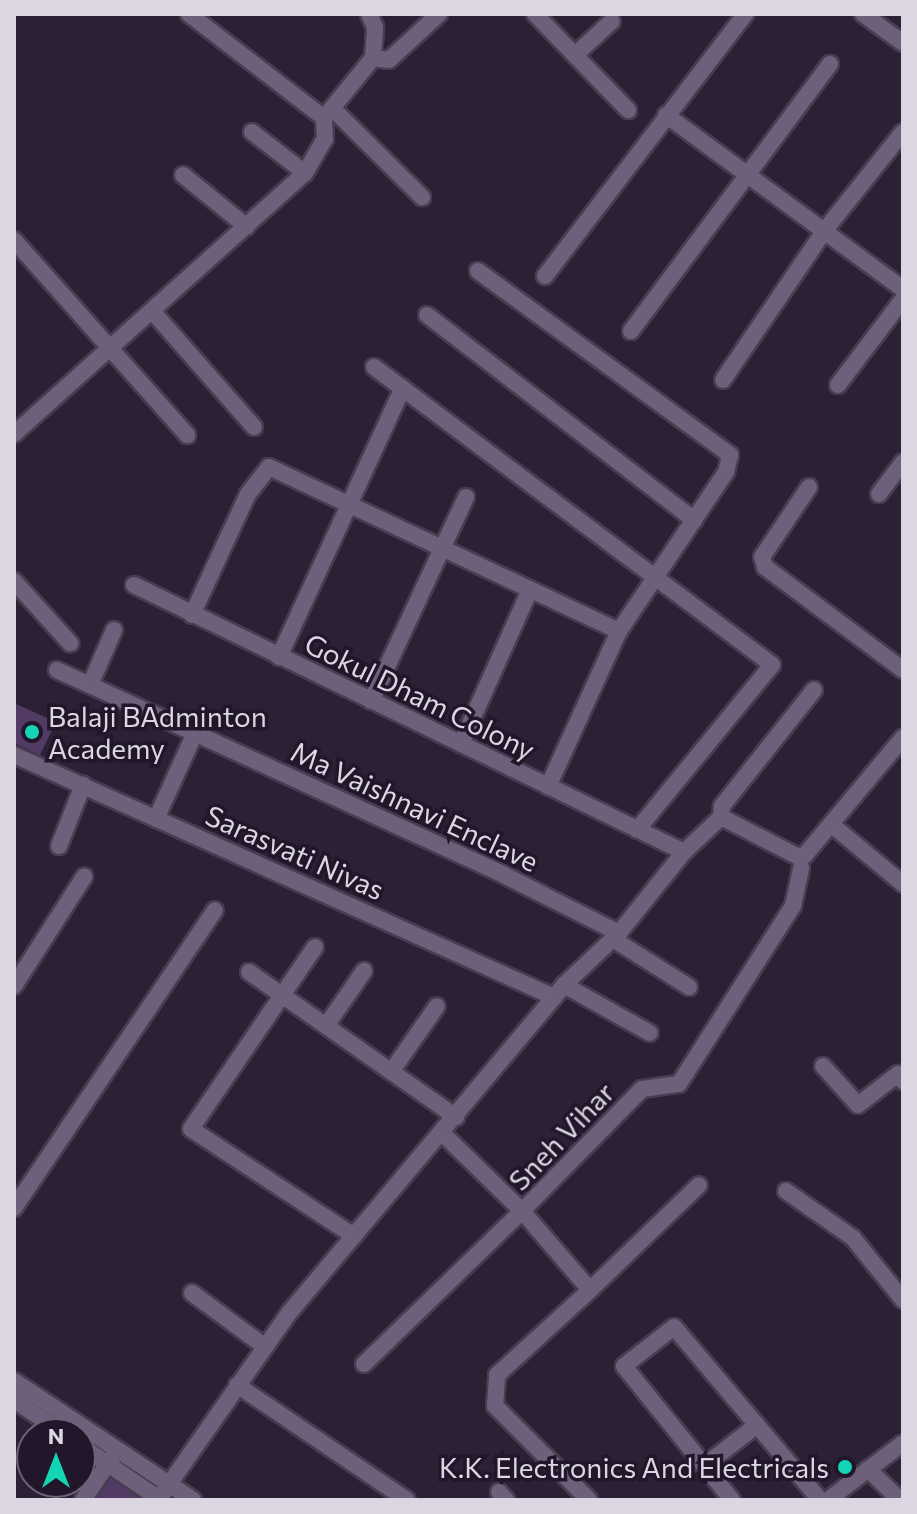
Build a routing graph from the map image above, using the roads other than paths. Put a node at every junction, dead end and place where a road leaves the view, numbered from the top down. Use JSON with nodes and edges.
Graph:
{"nodes":[{"id":1,"x":189,"y":14,"type":"edge"},
{"id":2,"x":369,"y":14,"type":"edge"},
{"id":3,"x":439,"y":14,"type":"edge"},
{"id":4,"x":535,"y":14,"type":"edge"},
{"id":5,"x":745,"y":14,"type":"edge"},
{"id":6,"x":863,"y":14,"type":"edge"},
{"id":7,"x":612,"y":21,"type":"dead end"},
{"id":8,"x":903,"y":43,"type":"edge"},
{"id":9,"x":575,"y":55,"type":"junction"},
{"id":10,"x":373,"y":58,"type":"junction"},
{"id":11,"x":830,"y":64,"type":"dead end"},
{"id":12,"x":628,"y":110,"type":"dead end"},
{"id":13,"x":328,"y":113,"type":"junction"},
{"id":14,"x":666,"y":115,"type":"junction"},
{"id":15,"x":252,"y":132,"type":"dead end"},
{"id":16,"x":903,"y":132,"type":"edge"},
{"id":17,"x":746,"y":171,"type":"junction"},
{"id":18,"x":305,"y":173,"type":"junction"},
{"id":19,"x":183,"y":175,"type":"dead end"},
{"id":20,"x":422,"y":197,"type":"dead end"},
{"id":21,"x":247,"y":227,"type":"junction"},
{"id":22,"x":825,"y":230,"type":"junction"},
{"id":23,"x":14,"y":240,"type":"edge"},
{"id":24,"x":478,"y":271,"type":"dead end"},
{"id":25,"x":545,"y":276,"type":"dead end"},
{"id":26,"x":903,"y":289,"type":"edge"},
{"id":27,"x":903,"y":299,"type":"edge"},
{"id":28,"x":153,"y":312,"type":"junction"},
{"id":29,"x":427,"y":315,"type":"dead end"},
{"id":30,"x":631,"y":331,"type":"dead end"},
{"id":31,"x":110,"y":345,"type":"junction"},
{"id":32,"x":374,"y":367,"type":"dead end"},
{"id":33,"x":723,"y":380,"type":"dead end"},
{"id":34,"x":838,"y":385,"type":"dead end"},
{"id":35,"x":403,"y":388,"type":"junction"},
{"id":36,"x":254,"y":427,"type":"dead end"},
{"id":37,"x":14,"y":434,"type":"edge"},
{"id":38,"x":187,"y":435,"type":"dead end"},
{"id":39,"x":903,"y":462,"type":"edge"},
{"id":40,"x":809,"y":487,"type":"dead end"},
{"id":41,"x":879,"y":494,"type":"dead end"},
{"id":42,"x":466,"y":497,"type":"dead end"},
{"id":43,"x":351,"y":505,"type":"junction"},
{"id":44,"x":694,"y":520,"type":"junction"},
{"id":45,"x":442,"y":548,"type":"junction"},
{"id":46,"x":656,"y":577,"type":"junction"},
{"id":47,"x":14,"y":581,"type":"edge"},
{"id":48,"x":134,"y":585,"type":"dead end"},
{"id":49,"x":530,"y":590,"type":"junction"},
{"id":50,"x":192,"y":615,"type":"junction"},
{"id":51,"x":114,"y":630,"type":"dead end"},
{"id":52,"x":619,"y":631,"type":"junction"},
{"id":53,"x":70,"y":643,"type":"dead end"},
{"id":54,"x":279,"y":657,"type":"junction"},
{"id":55,"x":57,"y":670,"type":"dead end"},
{"id":56,"x":903,"y":670,"type":"edge"},
{"id":57,"x":90,"y":685,"type":"junction"},
{"id":58,"x":814,"y":690,"type":"dead end"},
{"id":59,"x":371,"y":701,"type":"junction"},
{"id":60,"x":195,"y":733,"type":"junction"},
{"id":61,"x":461,"y":744,"type":"junction"},
{"id":62,"x":900,"y":748,"type":"edge"},
{"id":63,"x":14,"y":755,"type":"edge"},
{"id":64,"x":83,"y":785,"type":"junction"},
{"id":65,"x":548,"y":787,"type":"junction"},
{"id":66,"x":721,"y":817,"type":"junction"},
{"id":67,"x":156,"y":819,"type":"junction"},
{"id":68,"x":832,"y":825,"type":"junction"},
{"id":69,"x":637,"y":830,"type":"junction"},
{"id":70,"x":59,"y":846,"type":"dead end"},
{"id":71,"x":684,"y":852,"type":"junction"},
{"id":72,"x":801,"y":868,"type":"dead end"},
{"id":73,"x":84,"y":877,"type":"dead end"},
{"id":74,"x":903,"y":884,"type":"edge"},
{"id":75,"x":215,"y":910,"type":"dead end"},
{"id":76,"x":616,"y":936,"type":"junction"},
{"id":77,"x":315,"y":947,"type":"dead end"},
{"id":78,"x":364,"y":971,"type":"dead end"},
{"id":79,"x":249,"y":972,"type":"dead end"},
{"id":80,"x":14,"y":986,"type":"edge"},
{"id":81,"x":689,"y":987,"type":"dead end"},
{"id":82,"x":559,"y":991,"type":"junction"},
{"id":83,"x":281,"y":994,"type":"junction"},
{"id":84,"x":437,"y":1006,"type":"dead end"},
{"id":85,"x":326,"y":1026,"type":"junction"},
{"id":86,"x":650,"y":1033,"type":"dead end"},
{"id":87,"x":823,"y":1066,"type":"dead end"},
{"id":88,"x":391,"y":1072,"type":"junction"},
{"id":89,"x":903,"y":1081,"type":"edge"},
{"id":90,"x":456,"y":1117,"type":"junction"},
{"id":91,"x":442,"y":1133,"type":"junction"},
{"id":92,"x":699,"y":1185,"type":"dead end"},
{"id":93,"x":786,"y":1191,"type":"dead end"},
{"id":94,"x":14,"y":1208,"type":"edge"},
{"id":95,"x":522,"y":1211,"type":"junction"},
{"id":96,"x":354,"y":1236,"type":"junction"},
{"id":97,"x":590,"y":1290,"type":"junction"},
{"id":98,"x":192,"y":1293,"type":"dead end"},
{"id":99,"x":903,"y":1300,"type":"edge"},
{"id":100,"x":264,"y":1346,"type":"junction"},
{"id":101,"x":364,"y":1364,"type":"dead end"},
{"id":102,"x":237,"y":1385,"type":"junction"},
{"id":103,"x":17,"y":1392,"type":"edge"},
{"id":104,"x":46,"y":1418,"type":"edge"},
{"id":105,"x":757,"y":1425,"type":"junction"},
{"id":106,"x":903,"y":1443,"type":"edge"},
{"id":107,"x":96,"y":1451,"type":"edge"},
{"id":108,"x":113,"y":1457,"type":"junction"},
{"id":109,"x":704,"y":1466,"type":"junction"},
{"id":110,"x":868,"y":1469,"type":"junction"},
{"id":111,"x":169,"y":1484,"type":"junction"},
{"id":112,"x":159,"y":1499,"type":"edge"},
{"id":113,"x":83,"y":1500,"type":"edge"},
{"id":114,"x":193,"y":1500,"type":"edge"},
{"id":115,"x":407,"y":1500,"type":"edge"},
{"id":116,"x":589,"y":1500,"type":"edge"},
{"id":117,"x":732,"y":1500,"type":"edge"},
{"id":118,"x":820,"y":1500,"type":"edge"},
{"id":119,"x":828,"y":1500,"type":"edge"},
{"id":120,"x":900,"y":1500,"type":"edge"}],
"edges":[{"from":1,"to":13,"type":"street"},
{"from":2,"to":10,"type":"street"},
{"from":3,"to":10,"type":"street"},
{"from":4,"to":9,"type":"street"},
{"from":5,"to":14,"type":"street"},
{"from":6,"to":8,"type":"street"},
{"from":7,"to":9,"type":"street"},
{"from":9,"to":12,"type":"street"},
{"from":10,"to":13,"type":"street"},
{"from":11,"to":17,"type":"street"},
{"from":13,"to":18,"type":"street"},
{"from":13,"to":20,"type":"street"},
{"from":14,"to":17,"type":"street"},
{"from":14,"to":25,"type":"street"},
{"from":15,"to":18,"type":"street"},
{"from":16,"to":22,"type":"street"},
{"from":17,"to":22,"type":"street"},
{"from":17,"to":30,"type":"street"},
{"from":18,"to":21,"type":"street"},
{"from":19,"to":21,"type":"street"},
{"from":21,"to":28,"type":"street"},
{"from":22,"to":26,"type":"street"},
{"from":22,"to":33,"type":"street"},
{"from":23,"to":31,"type":"street"},
{"from":24,"to":44,"type":"street"},
{"from":27,"to":34,"type":"street"},
{"from":28,"to":31,"type":"street"},
{"from":28,"to":36,"type":"street"},
{"from":29,"to":44,"type":"street"},
{"from":31,"to":37,"type":"street"},
{"from":31,"to":38,"type":"street"},
{"from":32,"to":35,"type":"street"},
{"from":35,"to":43,"type":"street"},
{"from":35,"to":46,"type":"street"},
{"from":39,"to":41,"type":"street"},
{"from":40,"to":56,"type":"street"},
{"from":42,"to":45,"type":"street"},
{"from":43,"to":45,"type":"street"},
{"from":43,"to":50,"type":"street"},
{"from":43,"to":54,"type":"street"},
{"from":44,"to":46,"type":"street"},
{"from":45,"to":49,"type":"street"},
{"from":45,"to":59,"type":"street"},
{"from":46,"to":52,"type":"street"},
{"from":46,"to":69,"type":"street"},
{"from":47,"to":53,"type":"street"},
{"from":48,"to":50,"type":"street","name":"Gokul Dham Colony"},
{"from":49,"to":52,"type":"street"},
{"from":49,"to":61,"type":"street"},
{"from":50,"to":54,"type":"street","name":"Gokul Dham Colony"},
{"from":51,"to":57,"type":"street"},
{"from":52,"to":65,"type":"street"},
{"from":54,"to":59,"type":"street","name":"Gokul Dham Colony"},
{"from":55,"to":57,"type":"street","name":"Ma Vaishnavi Enclave"},
{"from":57,"to":60,"type":"street","name":"Ma Vaishnavi Enclave"},
{"from":58,"to":66,"type":"street"},
{"from":59,"to":61,"type":"street","name":"Gokul Dham Colony"},
{"from":60,"to":67,"type":"street"},
{"from":60,"to":76,"type":"street","name":"Ma Vaishnavi Enclave"},
{"from":61,"to":65,"type":"street","name":"Gokul Dham Colony"},
{"from":62,"to":68,"type":"street"},
{"from":63,"to":64,"type":"street","name":"Sarasvati Nivas"},
{"from":64,"to":67,"type":"street","name":"Sarasvati Nivas"},
{"from":64,"to":70,"type":"street"},
{"from":65,"to":69,"type":"street","name":"Gokul Dham Colony"},
{"from":66,"to":68,"type":"street"},
{"from":66,"to":71,"type":"street"},
{"from":67,"to":82,"type":"street","name":"Sarasvati Nivas"},
{"from":68,"to":74,"type":"street"},
{"from":69,"to":71,"type":"street","name":"Gokul Dham Colony"},
{"from":71,"to":76,"type":"street"},
{"from":72,"to":95,"type":"street","name":"Sneh Vihar"},
{"from":73,"to":80,"type":"street"},
{"from":75,"to":94,"type":"street"},
{"from":76,"to":81,"type":"street","name":"Ma Vaishnavi Enclave"},
{"from":76,"to":82,"type":"street"},
{"from":77,"to":83,"type":"street"},
{"from":78,"to":85,"type":"street"},
{"from":79,"to":83,"type":"street"},
{"from":82,"to":86,"type":"street","name":"Sarasvati Nivas"},
{"from":82,"to":90,"type":"street"},
{"from":83,"to":85,"type":"street"},
{"from":83,"to":96,"type":"street"},
{"from":84,"to":88,"type":"street"},
{"from":85,"to":88,"type":"street"},
{"from":87,"to":89,"type":"street"},
{"from":88,"to":90,"type":"street"},
{"from":90,"to":91,"type":"street"},
{"from":91,"to":95,"type":"street"},
{"from":91,"to":96,"type":"street"},
{"from":92,"to":97,"type":"street"},
{"from":93,"to":99,"type":"street"},
{"from":95,"to":97,"type":"street","name":"Sneh Vihar"},
{"from":95,"to":101,"type":"street"},
{"from":96,"to":100,"type":"street"},
{"from":97,"to":116,"type":"street"},
{"from":98,"to":100,"type":"street"},
{"from":100,"to":102,"type":"street"},
{"from":102,"to":111,"type":"street"},
{"from":102,"to":115,"type":"street"},
{"from":103,"to":104,"type":"street"},
{"from":103,"to":108,"type":"street"},
{"from":105,"to":109,"type":"street"},
{"from":105,"to":109,"type":"street"},
{"from":105,"to":118,"type":"street"},
{"from":106,"to":110,"type":"street"},
{"from":107,"to":108,"type":"street"},
{"from":108,"to":111,"type":"street"},
{"from":108,"to":112,"type":"street"},
{"from":108,"to":113,"type":"street"},
{"from":109,"to":117,"type":"street"},
{"from":110,"to":119,"type":"street"},
{"from":110,"to":120,"type":"street"},
{"from":111,"to":112,"type":"street"},
{"from":111,"to":114,"type":"street"}]}
